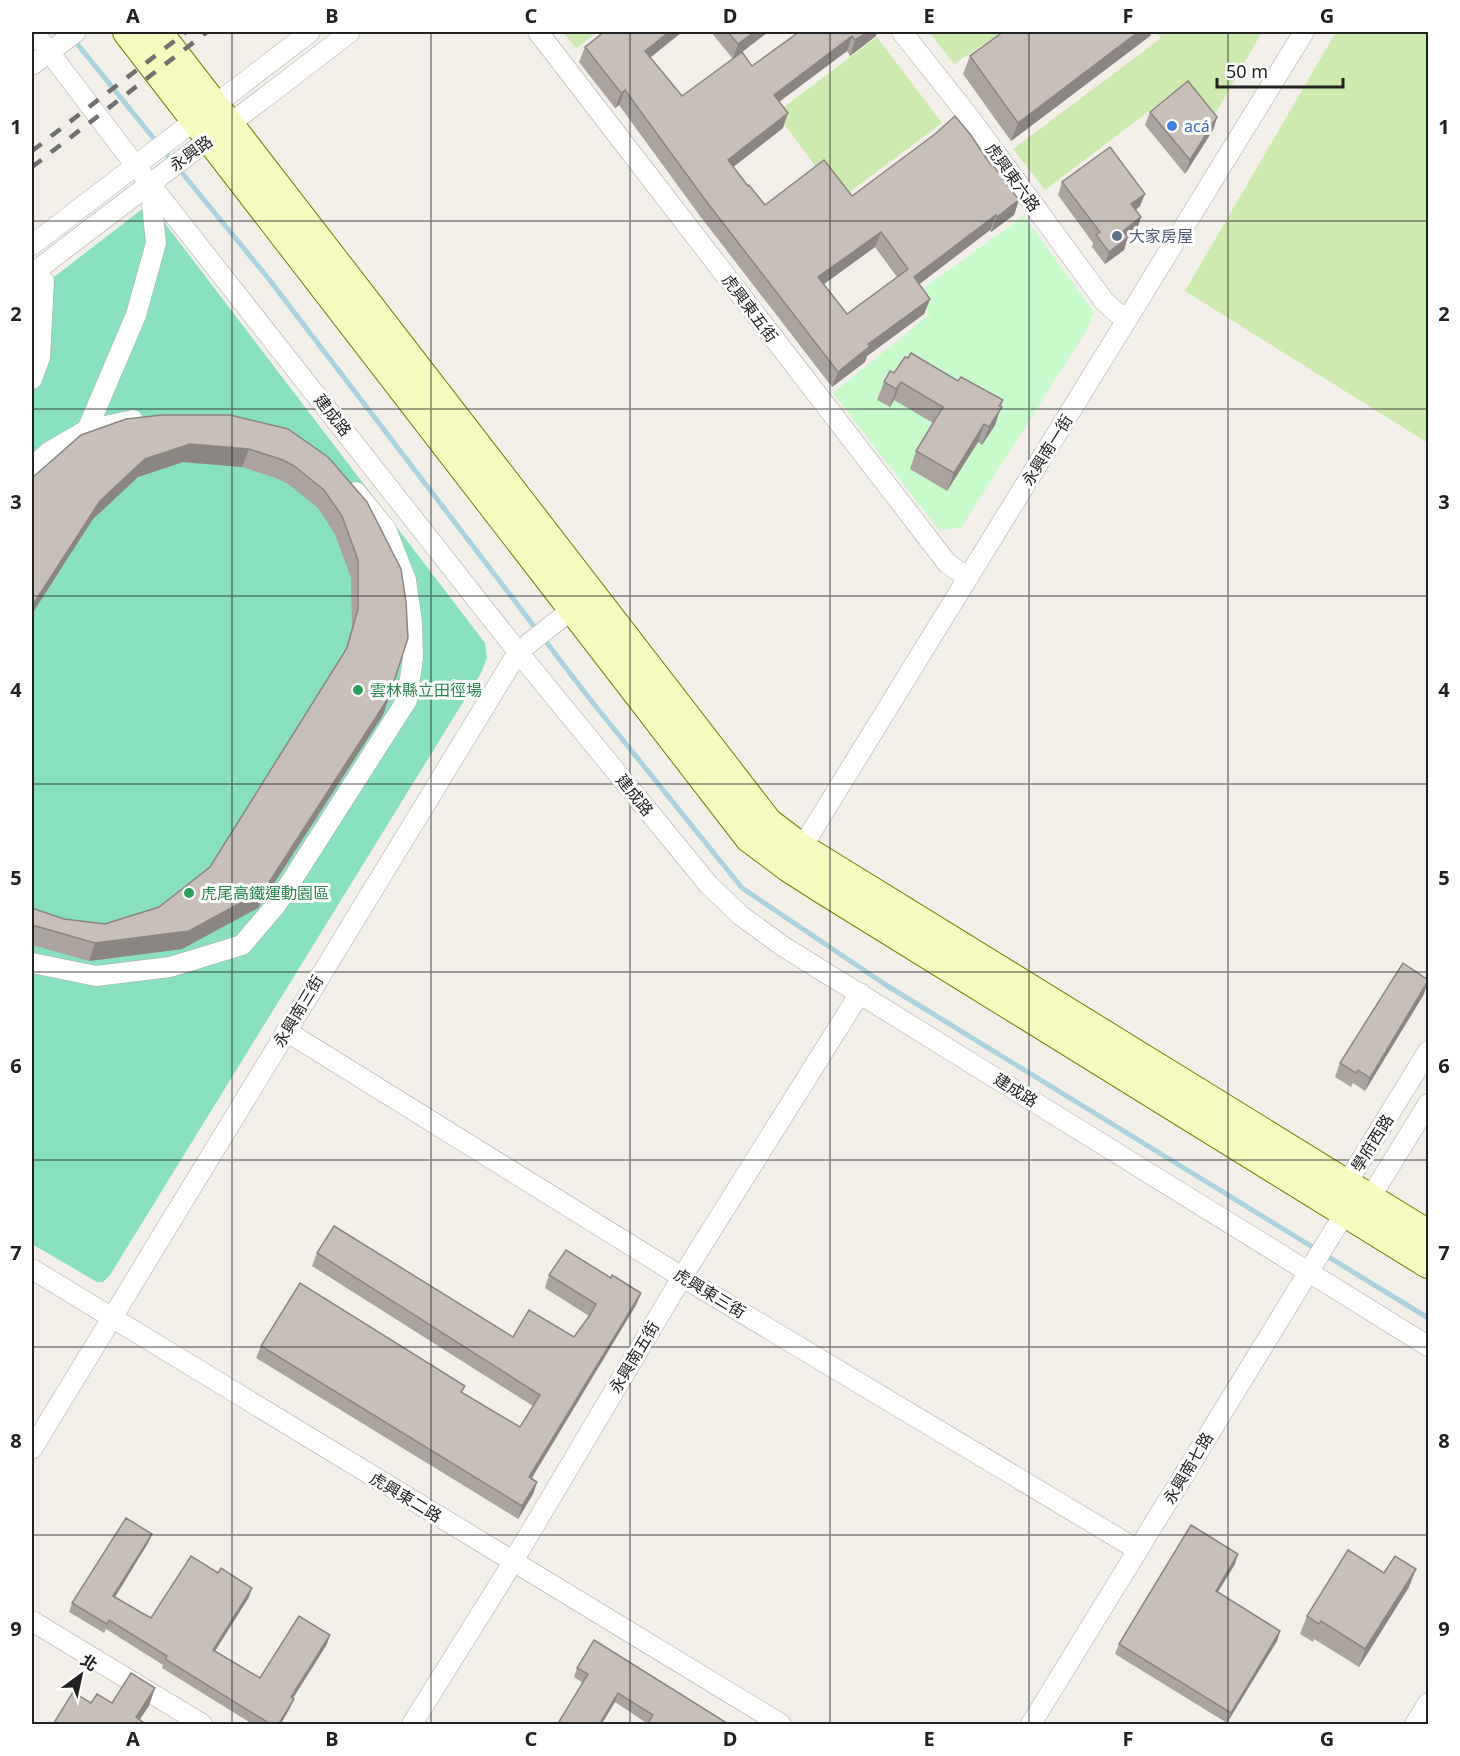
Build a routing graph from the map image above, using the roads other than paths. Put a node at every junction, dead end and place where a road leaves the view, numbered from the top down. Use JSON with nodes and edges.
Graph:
{"nodes":[{"id":1,"x":76,"y":32,"type":"edge"},
{"id":2,"x":127,"y":32,"type":"edge"},
{"id":3,"x":158,"y":32,"type":"edge"},
{"id":4,"x":309,"y":32,"type":"edge"},
{"id":5,"x":350,"y":32,"type":"edge"},
{"id":6,"x":538,"y":32,"type":"edge"},
{"id":7,"x":902,"y":32,"type":"edge"},
{"id":8,"x":1304,"y":32,"type":"edge"},
{"id":9,"x":35,"y":33,"type":"edge"},
{"id":10,"x":54,"y":47,"type":"junction"},
{"id":11,"x":32,"y":65,"type":"edge"},
{"id":12,"x":206,"y":126,"type":"junction"},
{"id":13,"x":139,"y":162,"type":"junction"},
{"id":14,"x":154,"y":179,"type":"junction"},
{"id":15,"x":152,"y":205,"type":"dead end"},
{"id":16,"x":32,"y":245,"type":"edge"},
{"id":17,"x":38,"y":277,"type":"edge"},
{"id":18,"x":1126,"y":321,"type":"junction"},
{"id":19,"x":32,"y":379,"type":"edge"},
{"id":20,"x":147,"y":417,"type":"edge"},
{"id":21,"x":87,"y":430,"type":"junction"},
{"id":22,"x":32,"y":467,"type":"edge"},
{"id":23,"x":346,"y":479,"type":"edge"},
{"id":24,"x":968,"y":578,"type":"junction"},
{"id":25,"x":577,"y":607,"type":"junction"},
{"id":26,"x":523,"y":648,"type":"junction"},
{"id":27,"x":796,"y":858,"type":"junction"},
{"id":28,"x":32,"y":963,"type":"edge"},
{"id":29,"x":860,"y":993,"type":"junction"},
{"id":30,"x":286,"y":1031,"type":"junction"},
{"id":31,"x":1428,"y":1052,"type":"edge"},
{"id":32,"x":1428,"y":1104,"type":"edge"},
{"id":33,"x":1351,"y":1205,"type":"junction"},
{"id":34,"x":1428,"y":1234,"type":"edge"},
{"id":35,"x":1428,"y":1264,"type":"edge"},
{"id":36,"x":1311,"y":1267,"type":"junction"},
{"id":37,"x":32,"y":1269,"type":"edge"},
{"id":38,"x":682,"y":1276,"type":"junction"},
{"id":39,"x":112,"y":1318,"type":"junction"},
{"id":40,"x":1428,"y":1346,"type":"edge"},
{"id":41,"x":32,"y":1449,"type":"edge"},
{"id":42,"x":1138,"y":1550,"type":"junction"},
{"id":43,"x":512,"y":1562,"type":"junction"},
{"id":44,"x":32,"y":1622,"type":"edge"},
{"id":45,"x":1428,"y":1703,"type":"edge"},
{"id":46,"x":202,"y":1725,"type":"edge"},
{"id":47,"x":412,"y":1725,"type":"edge"},
{"id":48,"x":781,"y":1725,"type":"edge"},
{"id":49,"x":1031,"y":1725,"type":"edge"},
{"id":50,"x":1415,"y":1725,"type":"edge"}],
"edges":[{"from":1,"to":10,"type":"street"},
{"from":2,"to":12,"type":"street"},
{"from":3,"to":12,"type":"street"},
{"from":4,"to":12,"type":"street","name":"永興路"},
{"from":5,"to":12,"type":"street","name":"永興路"},
{"from":6,"to":24,"type":"street","name":"虎興東五街"},
{"from":7,"to":18,"type":"street","name":"虎興東六路"},
{"from":8,"to":18,"type":"street","name":"永興南一街"},
{"from":9,"to":10,"type":"street","name":"建成路"},
{"from":10,"to":11,"type":"street"},
{"from":10,"to":13,"type":"street","name":"建成路"},
{"from":12,"to":13,"type":"street","name":"永興路"},
{"from":12,"to":14,"type":"street","name":"永興路"},
{"from":12,"to":25,"type":"street"},
{"from":13,"to":14,"type":"street","name":"建成路"},
{"from":13,"to":16,"type":"street","name":"永興路"},
{"from":14,"to":17,"type":"street","name":"永興路"},
{"from":14,"to":26,"type":"street","name":"建成路"},
{"from":15,"to":21,"type":"street"},
{"from":17,"to":19,"type":"street"},
{"from":18,"to":24,"type":"street","name":"永興南一街"},
{"from":20,"to":21,"type":"street"},
{"from":21,"to":22,"type":"street"},
{"from":23,"to":28,"type":"street"},
{"from":24,"to":27,"type":"street","name":"永興南一街"},
{"from":25,"to":26,"type":"street","name":"永興南三街"},
{"from":25,"to":27,"type":"street"},
{"from":26,"to":29,"type":"street","name":"建成路"},
{"from":26,"to":30,"type":"street","name":"永興南三街"},
{"from":27,"to":33,"type":"street"},
{"from":29,"to":36,"type":"street","name":"建成路"},
{"from":29,"to":38,"type":"street","name":"永興南五街"},
{"from":30,"to":38,"type":"street","name":"虎興東三街"},
{"from":30,"to":39,"type":"street","name":"永興南三街"},
{"from":31,"to":33,"type":"street","name":"學府西路"},
{"from":32,"to":33,"type":"street","name":"學府西路"},
{"from":33,"to":34,"type":"street"},
{"from":33,"to":35,"type":"street"},
{"from":33,"to":36,"type":"street","name":"永興南七路"},
{"from":36,"to":40,"type":"street","name":"建成路"},
{"from":36,"to":42,"type":"street","name":"永興南七路"},
{"from":37,"to":39,"type":"street","name":"虎興東二路"},
{"from":38,"to":42,"type":"street","name":"虎興東三街"},
{"from":38,"to":43,"type":"street","name":"永興南五街"},
{"from":39,"to":41,"type":"street","name":"永興南三街"},
{"from":39,"to":43,"type":"street","name":"虎興東二路"},
{"from":42,"to":49,"type":"street","name":"永興南七路"},
{"from":43,"to":47,"type":"street","name":"永興南五街"},
{"from":43,"to":48,"type":"street","name":"虎興東二路"},
{"from":44,"to":46,"type":"street"},
{"from":45,"to":50,"type":"street"}]}
